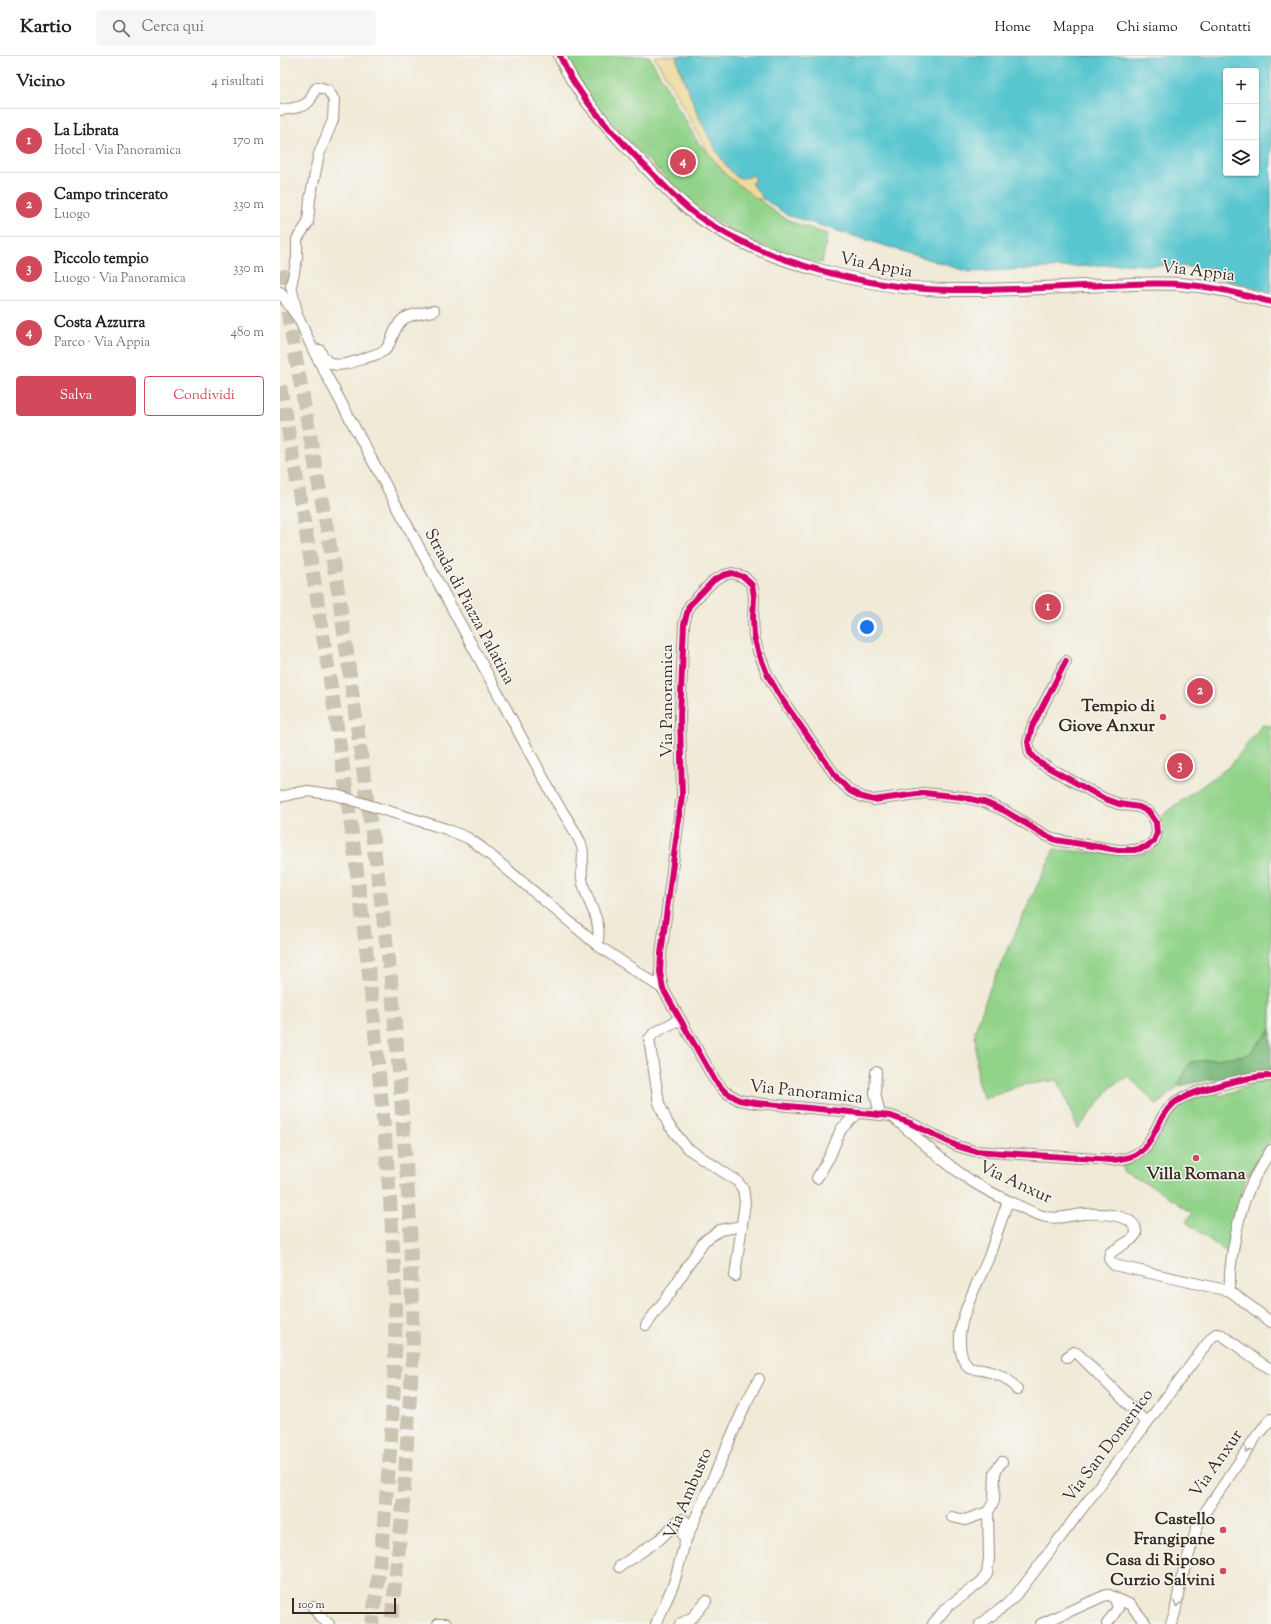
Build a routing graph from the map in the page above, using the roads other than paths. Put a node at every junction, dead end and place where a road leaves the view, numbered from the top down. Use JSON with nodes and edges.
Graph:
{"nodes":[{"id":1,"x":560,"y":56,"type":"edge"},
{"id":2,"x":280,"y":110,"type":"edge"},
{"id":3,"x":280,"y":292,"type":"edge"},
{"id":4,"x":1271,"y":302,"type":"edge"},
{"id":5,"x":434,"y":310,"type":"dead end"},
{"id":6,"x":299,"y":319,"type":"junction"},
{"id":7,"x":309,"y":342,"type":"junction"},
{"id":8,"x":1066,"y":661,"type":"dead end"},
{"id":9,"x":280,"y":797,"type":"edge"},
{"id":10,"x":597,"y":945,"type":"junction"},
{"id":11,"x":663,"y":989,"type":"junction"},
{"id":12,"x":680,"y":1019,"type":"junction"},
{"id":13,"x":876,"y":1072,"type":"dead end"},
{"id":14,"x":1271,"y":1076,"type":"edge"},
{"id":15,"x":858,"y":1113,"type":"junction"},
{"id":16,"x":880,"y":1114,"type":"junction"},
{"id":17,"x":891,"y":1116,"type":"junction"},
{"id":18,"x":1271,"y":1150,"type":"edge"},
{"id":19,"x":818,"y":1178,"type":"dead end"},
{"id":20,"x":1008,"y":1201,"type":"junction"},
{"id":21,"x":742,"y":1226,"type":"junction"},
{"id":22,"x":735,"y":1276,"type":"dead end"},
{"id":23,"x":1230,"y":1292,"type":"junction"},
{"id":24,"x":1271,"y":1322,"type":"edge"},
{"id":25,"x":646,"y":1325,"type":"dead end"},
{"id":26,"x":1066,"y":1358,"type":"dead end"},
{"id":27,"x":1271,"y":1369,"type":"edge"},
{"id":28,"x":759,"y":1379,"type":"dead end"},
{"id":29,"x":1017,"y":1390,"type":"dead end"},
{"id":30,"x":1271,"y":1419,"type":"edge"},
{"id":31,"x":1147,"y":1423,"type":"junction"},
{"id":32,"x":1002,"y":1462,"type":"dead end"},
{"id":33,"x":988,"y":1512,"type":"junction"},
{"id":34,"x":952,"y":1517,"type":"dead end"},
{"id":35,"x":682,"y":1552,"type":"junction"},
{"id":36,"x":619,"y":1567,"type":"dead end"},
{"id":37,"x":1115,"y":1599,"type":"junction"},
{"id":38,"x":706,"y":1600,"type":"dead end"},
{"id":39,"x":313,"y":1607,"type":"dead end"},
{"id":40,"x":329,"y":1624,"type":"edge"},
{"id":41,"x":438,"y":1624,"type":"edge"},
{"id":42,"x":446,"y":1624,"type":"edge"},
{"id":43,"x":656,"y":1624,"type":"edge"},
{"id":44,"x":680,"y":1624,"type":"edge"},
{"id":45,"x":933,"y":1624,"type":"edge"},
{"id":46,"x":980,"y":1624,"type":"edge"},
{"id":47,"x":1041,"y":1624,"type":"edge"},
{"id":48,"x":1107,"y":1624,"type":"edge"},
{"id":49,"x":1146,"y":1624,"type":"edge"},
{"id":50,"x":1171,"y":1624,"type":"edge"}],
"edges":[{"from":1,"to":4,"type":"main road","name":"Via Appia"},
{"from":2,"to":6,"type":"street"},
{"from":3,"to":6,"type":"street","name":"Strada di Piazza Palatina"},
{"from":5,"to":7,"type":"street"},
{"from":6,"to":7,"type":"street","name":"Strada di Piazza Palatina"},
{"from":7,"to":10,"type":"street","name":"Strada di Piazza Palatina"},
{"from":8,"to":11,"type":"street","name":"Via Panoramica"},
{"from":9,"to":10,"type":"street"},
{"from":10,"to":11,"type":"street"},
{"from":11,"to":12,"type":"street","name":"Via Panoramica"},
{"from":12,"to":15,"type":"street","name":"Via Panoramica"},
{"from":12,"to":21,"type":"street"},
{"from":13,"to":16,"type":"street"},
{"from":14,"to":17,"type":"street","name":"Via Panoramica"},
{"from":15,"to":16,"type":"street","name":"Via Panoramica"},
{"from":15,"to":19,"type":"street"},
{"from":16,"to":17,"type":"street","name":"Via Panoramica"},
{"from":17,"to":20,"type":"street","name":"Via Anxur"},
{"from":18,"to":23,"type":"street"},
{"from":20,"to":23,"type":"street","name":"Via Anxur"},
{"from":20,"to":29,"type":"street"},
{"from":21,"to":22,"type":"street"},
{"from":21,"to":25,"type":"street"},
{"from":23,"to":24,"type":"street","name":"Via Anxur"},
{"from":26,"to":31,"type":"street"},
{"from":27,"to":31,"type":"street","name":"Via San Domenico"},
{"from":28,"to":35,"type":"street","name":"Via Ambusto"},
{"from":30,"to":50,"type":"street","name":"Via Anxur","one_way":true},
{"from":31,"to":46,"type":"street","name":"Via San Domenico"},
{"from":32,"to":33,"type":"street"},
{"from":33,"to":34,"type":"street"},
{"from":33,"to":45,"type":"street"},
{"from":35,"to":36,"type":"street"},
{"from":35,"to":43,"type":"street","name":"Via Ambusto"},
{"from":37,"to":47,"type":"street"},
{"from":37,"to":48,"type":"street"},
{"from":37,"to":49,"type":"street"},
{"from":38,"to":44,"type":"street"},
{"from":39,"to":40,"type":"street"},
{"from":41,"to":42,"type":"street"}]}
